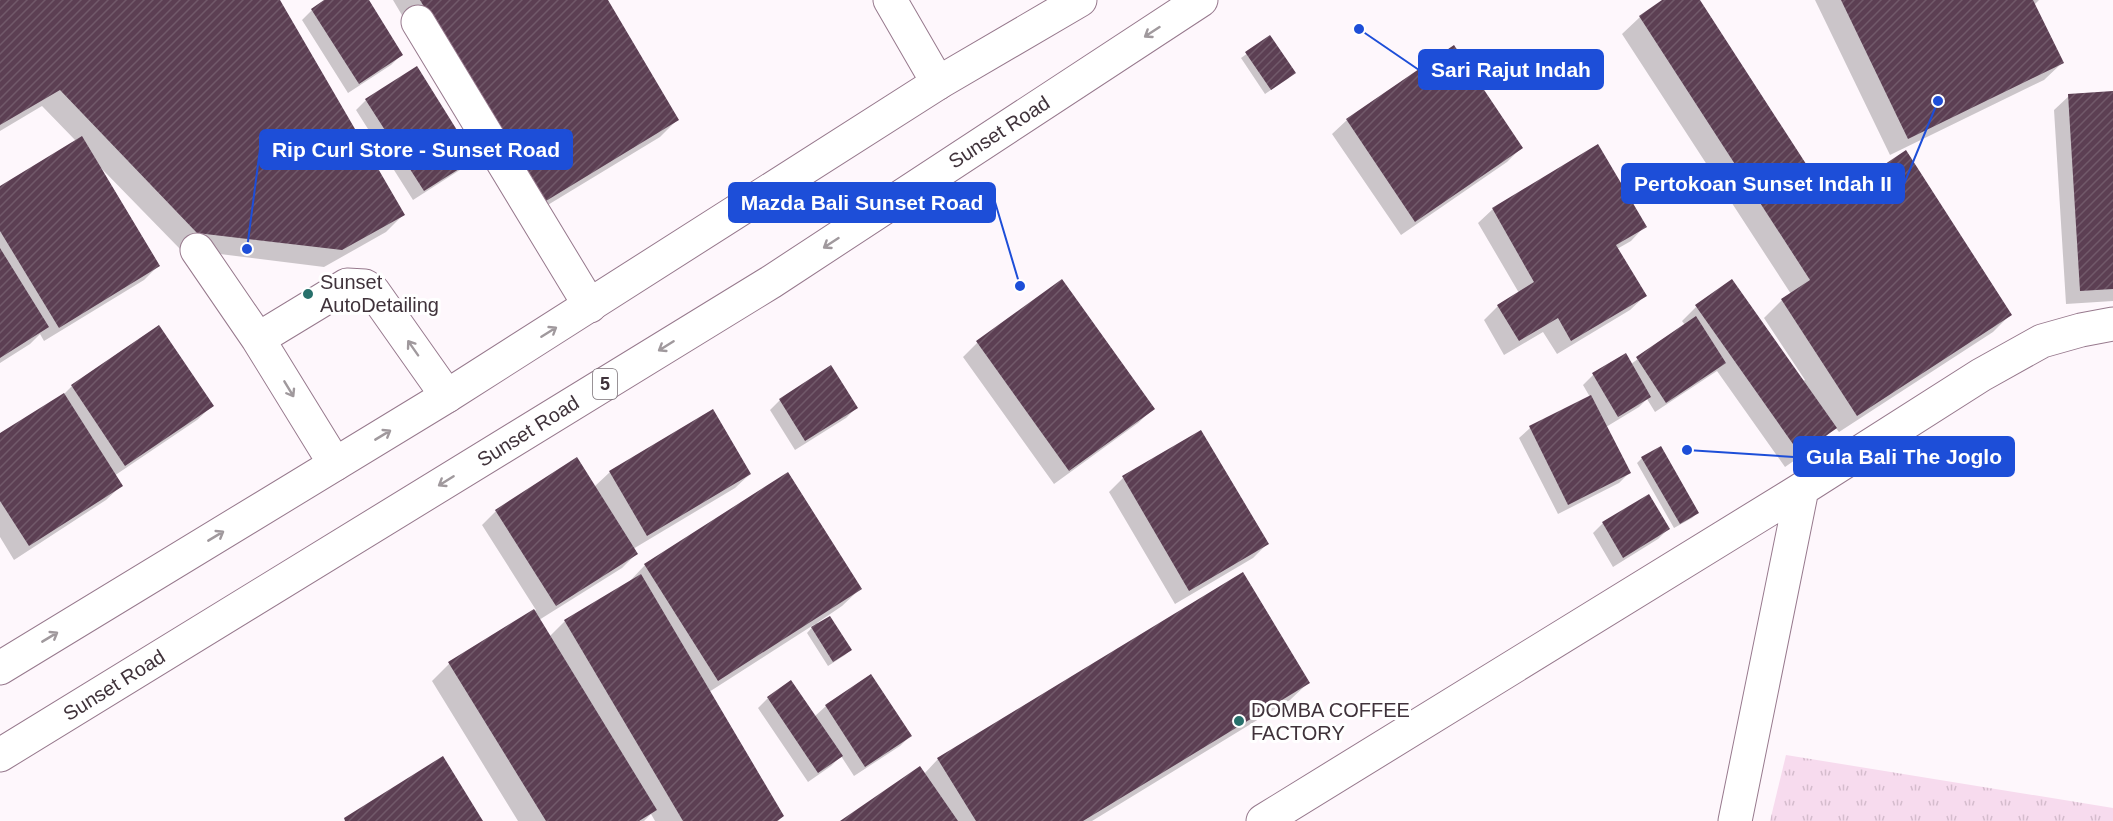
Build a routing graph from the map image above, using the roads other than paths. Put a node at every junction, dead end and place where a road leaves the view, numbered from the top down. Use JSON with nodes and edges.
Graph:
{"nodes":[{"id":1,"x":890,"y":0,"type":"edge"},
{"id":2,"x":1080,"y":0,"type":"edge"},
{"id":3,"x":1201,"y":0,"type":"edge"},
{"id":4,"x":418,"y":22,"type":"dead end"},
{"id":5,"x":938,"y":83,"type":"junction"},
{"id":6,"x":197,"y":250,"type":"dead end"},
{"id":7,"x":590,"y":306,"type":"junction"},
{"id":8,"x":2113,"y":324,"type":"edge"},
{"id":9,"x":258,"y":339,"type":"junction"},
{"id":10,"x":447,"y":396,"type":"junction"},
{"id":11,"x":335,"y":464,"type":"junction"},
{"id":12,"x":1802,"y":489,"type":"junction"},
{"id":13,"x":0,"y":668,"type":"edge"},
{"id":14,"x":0,"y":755,"type":"edge"},
{"id":15,"x":1263,"y":821,"type":"edge"},
{"id":16,"x":1735,"y":821,"type":"edge"}],
"edges":[{"from":1,"to":5,"type":"main road"},
{"from":2,"to":5,"type":"main road"},
{"from":3,"to":14,"type":"main road","name":"Sunset Road","number":"5","one_way":true},
{"from":4,"to":7,"type":"main road"},
{"from":5,"to":7,"type":"main road"},
{"from":6,"to":9,"type":"main road"},
{"from":10,"to":7,"type":"main road","one_way":true},
{"from":8,"to":12,"type":"main road"},
{"from":10,"to":9,"type":"main road","one_way":true},
{"from":9,"to":11,"type":"main road","one_way":true},
{"from":11,"to":10,"type":"main road","one_way":true},
{"from":13,"to":11,"type":"main road","one_way":true},
{"from":12,"to":15,"type":"main road"},
{"from":12,"to":16,"type":"main road"}]}
